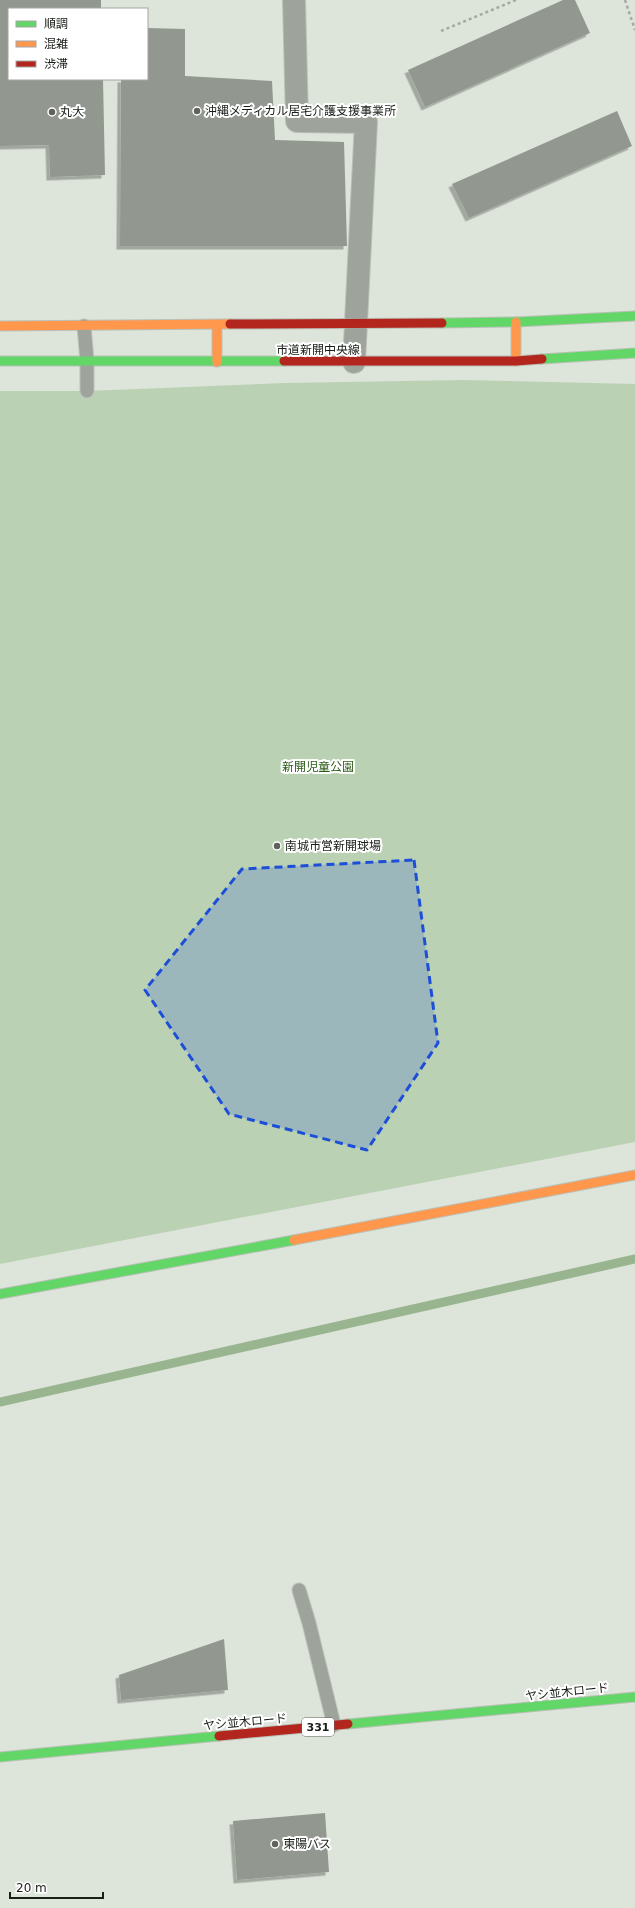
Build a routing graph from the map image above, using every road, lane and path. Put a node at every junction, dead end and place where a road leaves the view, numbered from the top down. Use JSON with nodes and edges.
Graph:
{"nodes":[{"id":1,"x":294,"y":0,"type":"edge"},
{"id":2,"x":516,"y":0,"type":"edge"},
{"id":3,"x":625,"y":0,"type":"edge"},
{"id":4,"x":635,"y":30,"type":"edge"},
{"id":5,"x":442,"y":31,"type":"dead end"},
{"id":6,"x":635,"y":316,"type":"edge"},
{"id":7,"x":516,"y":322,"type":"junction"},
{"id":8,"x":357,"y":324,"type":"junction"},
{"id":9,"x":216,"y":325,"type":"junction"},
{"id":10,"x":0,"y":326,"type":"edge"},
{"id":11,"x":84,"y":326,"type":"junction"},
{"id":12,"x":635,"y":353,"type":"edge"},
{"id":13,"x":87,"y":360,"type":"junction"},
{"id":14,"x":0,"y":361,"type":"edge"},
{"id":15,"x":516,"y":361,"type":"junction"},
{"id":16,"x":217,"y":362,"type":"junction"},
{"id":17,"x":354,"y":362,"type":"junction"},
{"id":18,"x":86,"y":391,"type":"dead end"},
{"id":19,"x":635,"y":1175,"type":"edge"},
{"id":20,"x":0,"y":1294,"type":"edge"},
{"id":21,"x":299,"y":1590,"type":"dead end"},
{"id":22,"x":635,"y":1697,"type":"edge"},
{"id":23,"x":334,"y":1725,"type":"junction"},
{"id":24,"x":0,"y":1757,"type":"edge"}],
"edges":[{"from":1,"to":8,"type":"street"},
{"from":2,"to":5,"type":"path"},
{"from":3,"to":4,"type":"path"},
{"from":6,"to":7,"type":"main road"},
{"from":7,"to":8,"type":"main road"},
{"from":7,"to":15,"type":"main road"},
{"from":8,"to":9,"type":"main road"},
{"from":8,"to":17,"type":"street"},
{"from":9,"to":11,"type":"main road"},
{"from":9,"to":16,"type":"main road"},
{"from":10,"to":11,"type":"main road"},
{"from":11,"to":13,"type":"lane"},
{"from":12,"to":15,"type":"main road","name":"市道新開中央線"},
{"from":13,"to":14,"type":"main road","name":"市道新開中央線"},
{"from":13,"to":16,"type":"main road","name":"市道新開中央線"},
{"from":13,"to":18,"type":"lane"},
{"from":15,"to":17,"type":"main road","name":"市道新開中央線"},
{"from":16,"to":17,"type":"main road","name":"市道新開中央線"},
{"from":19,"to":20,"type":"main road"},
{"from":21,"to":23,"type":"lane"},
{"from":22,"to":23,"type":"main road","name":"ヤシ並木ロード","number":"331"},
{"from":23,"to":24,"type":"main road","name":"ヤシ並木ロード","number":"331"}]}
